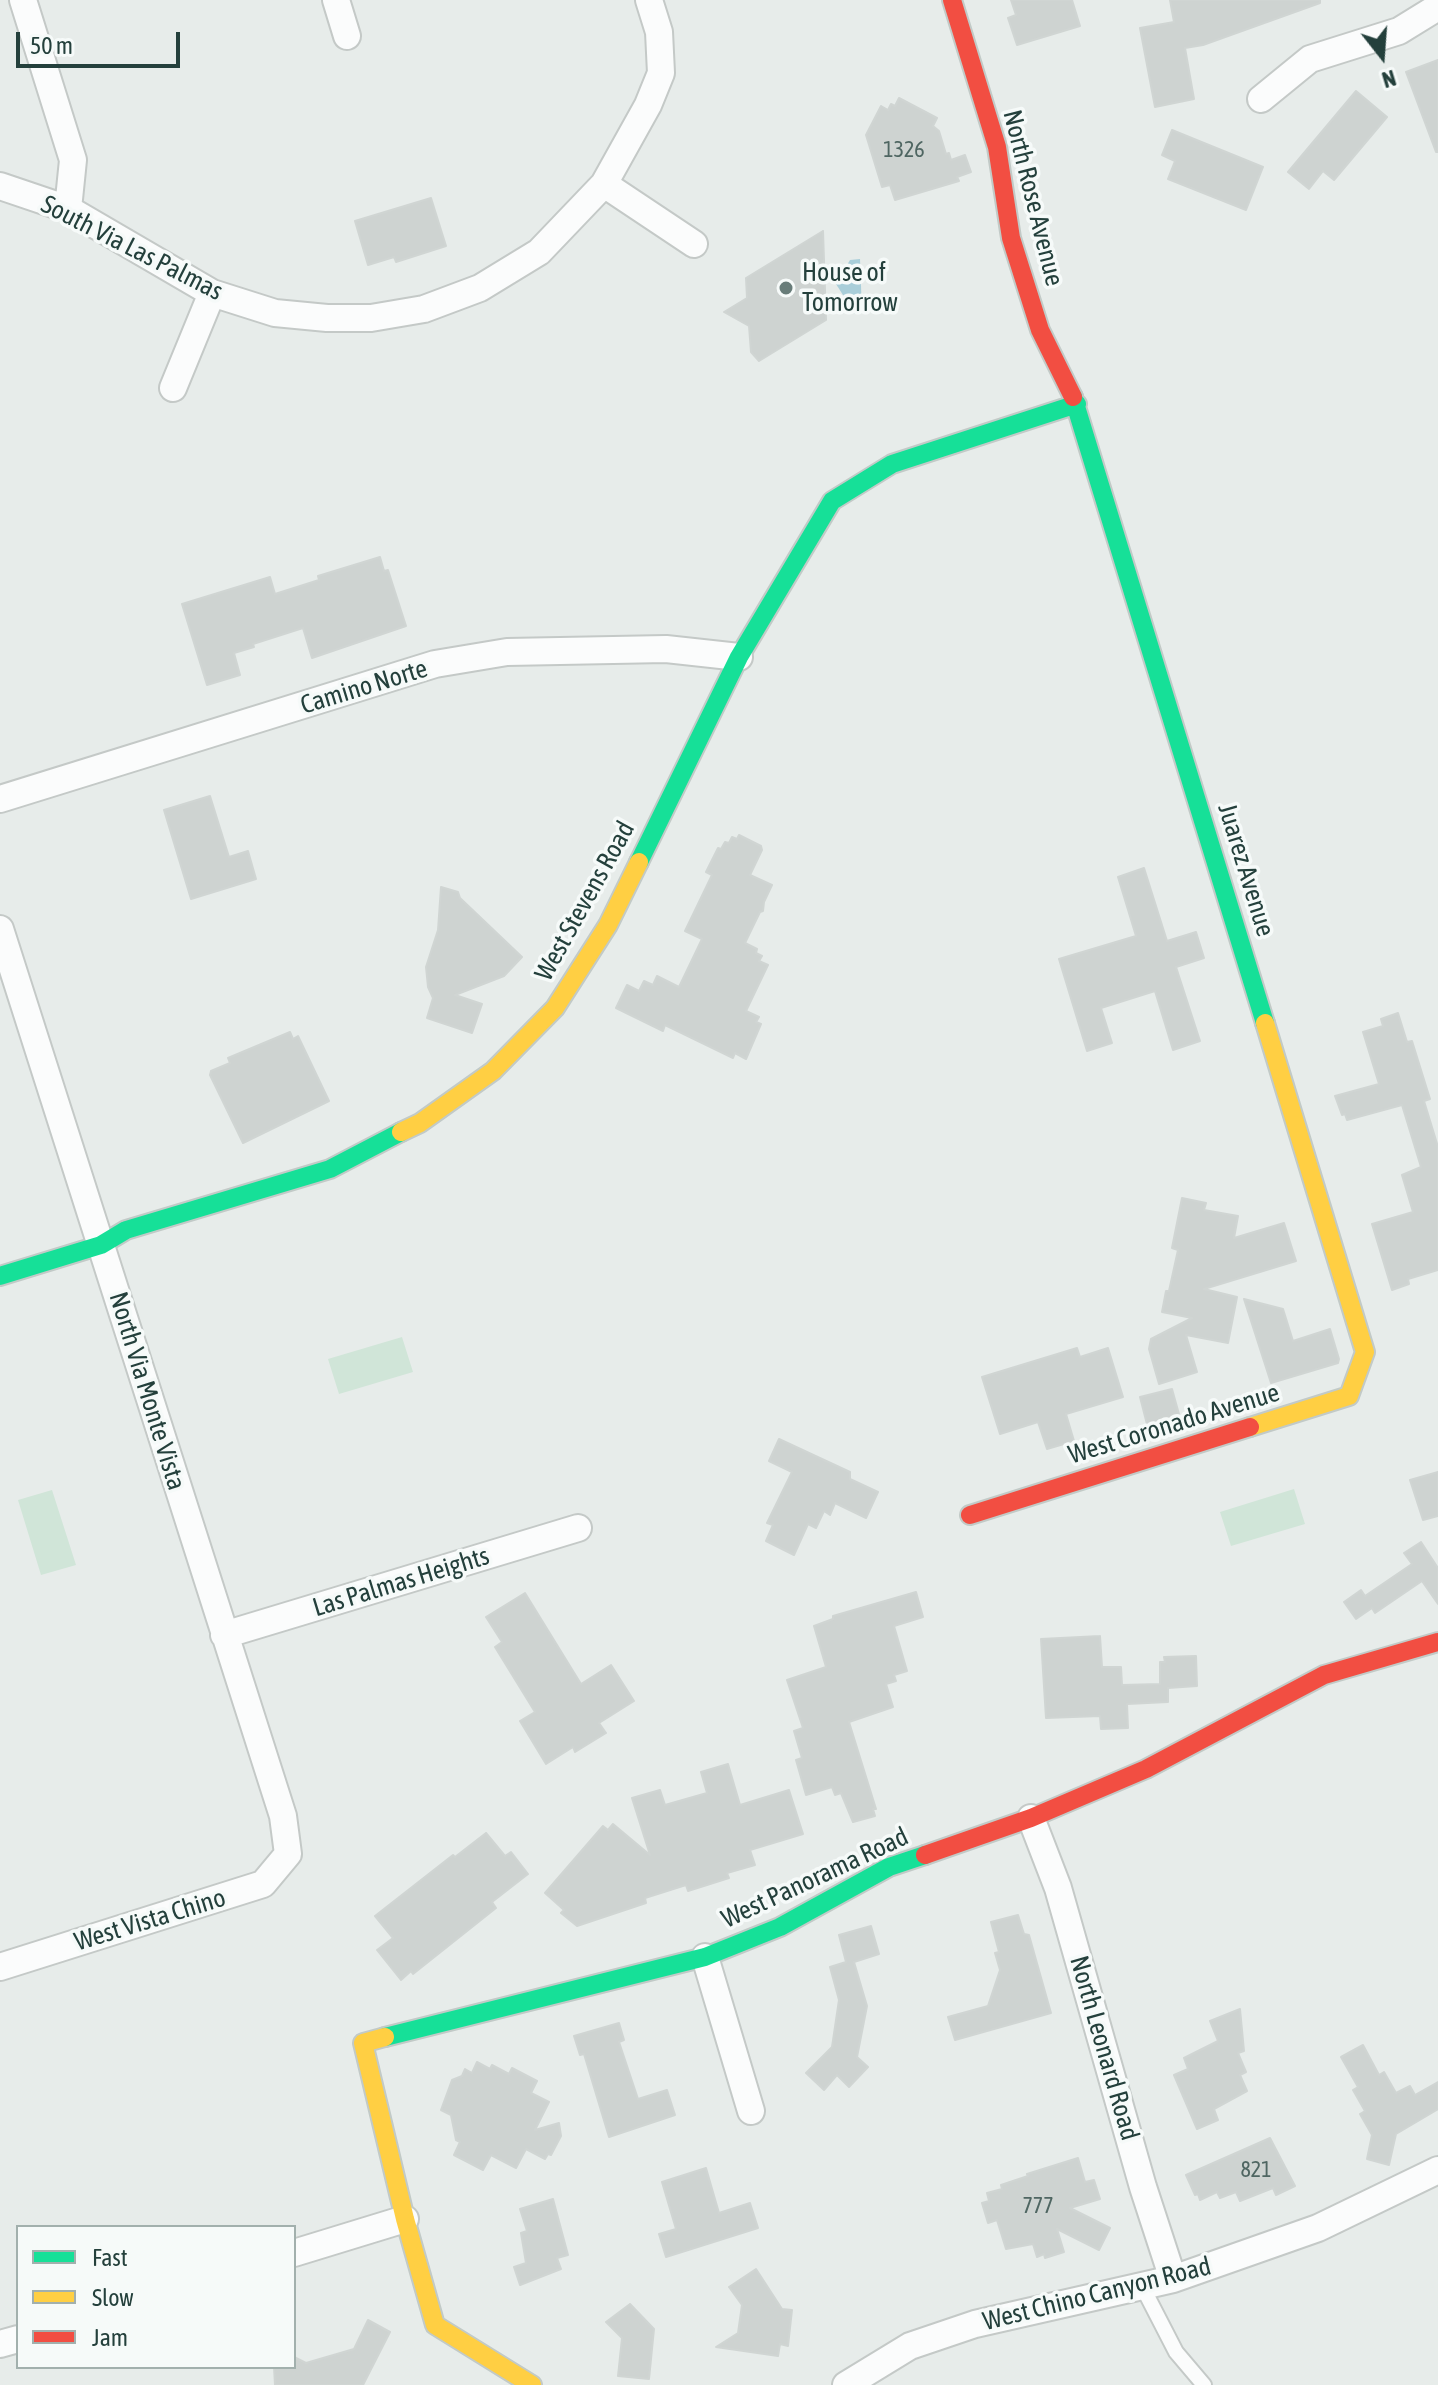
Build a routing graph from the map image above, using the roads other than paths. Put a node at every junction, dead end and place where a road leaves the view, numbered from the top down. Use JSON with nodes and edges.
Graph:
{"nodes":[{"id":1,"x":23,"y":0,"type":"edge"},
{"id":2,"x":336,"y":0,"type":"edge"},
{"id":3,"x":649,"y":0,"type":"edge"},
{"id":4,"x":952,"y":0,"type":"edge"},
{"id":5,"x":1438,"y":7,"type":"edge"},
{"id":6,"x":347,"y":36,"type":"dead end"},
{"id":7,"x":1261,"y":99,"type":"dead end"},
{"id":8,"x":604,"y":184,"type":"junction"},
{"id":9,"x":0,"y":186,"type":"edge"},
{"id":10,"x":68,"y":209,"type":"junction"},
{"id":11,"x":694,"y":244,"type":"dead end"},
{"id":12,"x":212,"y":293,"type":"junction"},
{"id":13,"x":173,"y":388,"type":"dead end"},
{"id":14,"x":1077,"y":404,"type":"junction"},
{"id":15,"x":739,"y":657,"type":"junction"},
{"id":16,"x":0,"y":799,"type":"edge"},
{"id":17,"x":0,"y":932,"type":"edge"},
{"id":18,"x":101,"y":1245,"type":"junction"},
{"id":19,"x":0,"y":1276,"type":"edge"},
{"id":20,"x":1365,"y":1352,"type":"joint"},
{"id":21,"x":970,"y":1515,"type":"dead end"},
{"id":22,"x":578,"y":1528,"type":"dead end"},
{"id":23,"x":224,"y":1635,"type":"junction"},
{"id":24,"x":1438,"y":1642,"type":"edge"},
{"id":25,"x":1031,"y":1818,"type":"junction"},
{"id":26,"x":288,"y":1854,"type":"joint"},
{"id":27,"x":705,"y":1957,"type":"junction"},
{"id":28,"x":0,"y":1967,"type":"edge"},
{"id":29,"x":751,"y":2111,"type":"dead end"},
{"id":30,"x":1438,"y":2170,"type":"edge"},
{"id":31,"x":405,"y":2219,"type":"junction"},
{"id":32,"x":296,"y":2252,"type":"edge"},
{"id":33,"x":1173,"y":2279,"type":"junction"},
{"id":34,"x":1142,"y":2286,"type":"junction"},
{"id":35,"x":532,"y":2385,"type":"edge"},
{"id":36,"x":846,"y":2385,"type":"edge"},
{"id":37,"x":1204,"y":2385,"type":"edge"}],
"edges":[{"from":1,"to":10,"type":"street"},
{"from":2,"to":6,"type":"street"},
{"from":3,"to":8,"type":"street","name":"South Via Las Palmas"},
{"from":4,"to":14,"type":"street","name":"North Rose Avenue"},
{"from":5,"to":7,"type":"street"},
{"from":8,"to":11,"type":"street"},
{"from":8,"to":12,"type":"street","name":"South Via Las Palmas"},
{"from":9,"to":10,"type":"street","name":"South Via Las Palmas"},
{"from":10,"to":12,"type":"street","name":"South Via Las Palmas"},
{"from":12,"to":13,"type":"street"},
{"from":14,"to":15,"type":"street","name":"West Stevens Road"},
{"from":14,"to":20,"type":"street","name":"Juarez Avenue"},
{"from":15,"to":16,"type":"street","name":"Camino Norte"},
{"from":15,"to":18,"type":"street","name":"West Stevens Road"},
{"from":17,"to":18,"type":"street","name":"North Via Monte Vista"},
{"from":18,"to":19,"type":"street","name":"West Stevens Road"},
{"from":18,"to":23,"type":"street","name":"North Via Monte Vista"},
{"from":20,"to":21,"type":"street","name":"West Coronado Avenue"},
{"from":22,"to":23,"type":"street","name":"Las Palmas Heights"},
{"from":23,"to":26,"type":"street","name":"North Via Monte Vista"},
{"from":24,"to":25,"type":"street","name":"West Panorama Road"},
{"from":25,"to":27,"type":"street","name":"West Panorama Road"},
{"from":25,"to":33,"type":"street","name":"North Leonard Road"},
{"from":26,"to":28,"type":"street","name":"West Vista Chino"},
{"from":27,"to":29,"type":"street"},
{"from":27,"to":31,"type":"street","name":"West Panorama Road"},
{"from":30,"to":33,"type":"street","name":"West Chino Canyon Road"},
{"from":31,"to":32,"type":"street"},
{"from":31,"to":35,"type":"street"},
{"from":33,"to":34,"type":"street","name":"West Chino Canyon Road"},
{"from":34,"to":36,"type":"street","name":"West Chino Canyon Road"},
{"from":34,"to":37,"type":"lane"}]}
